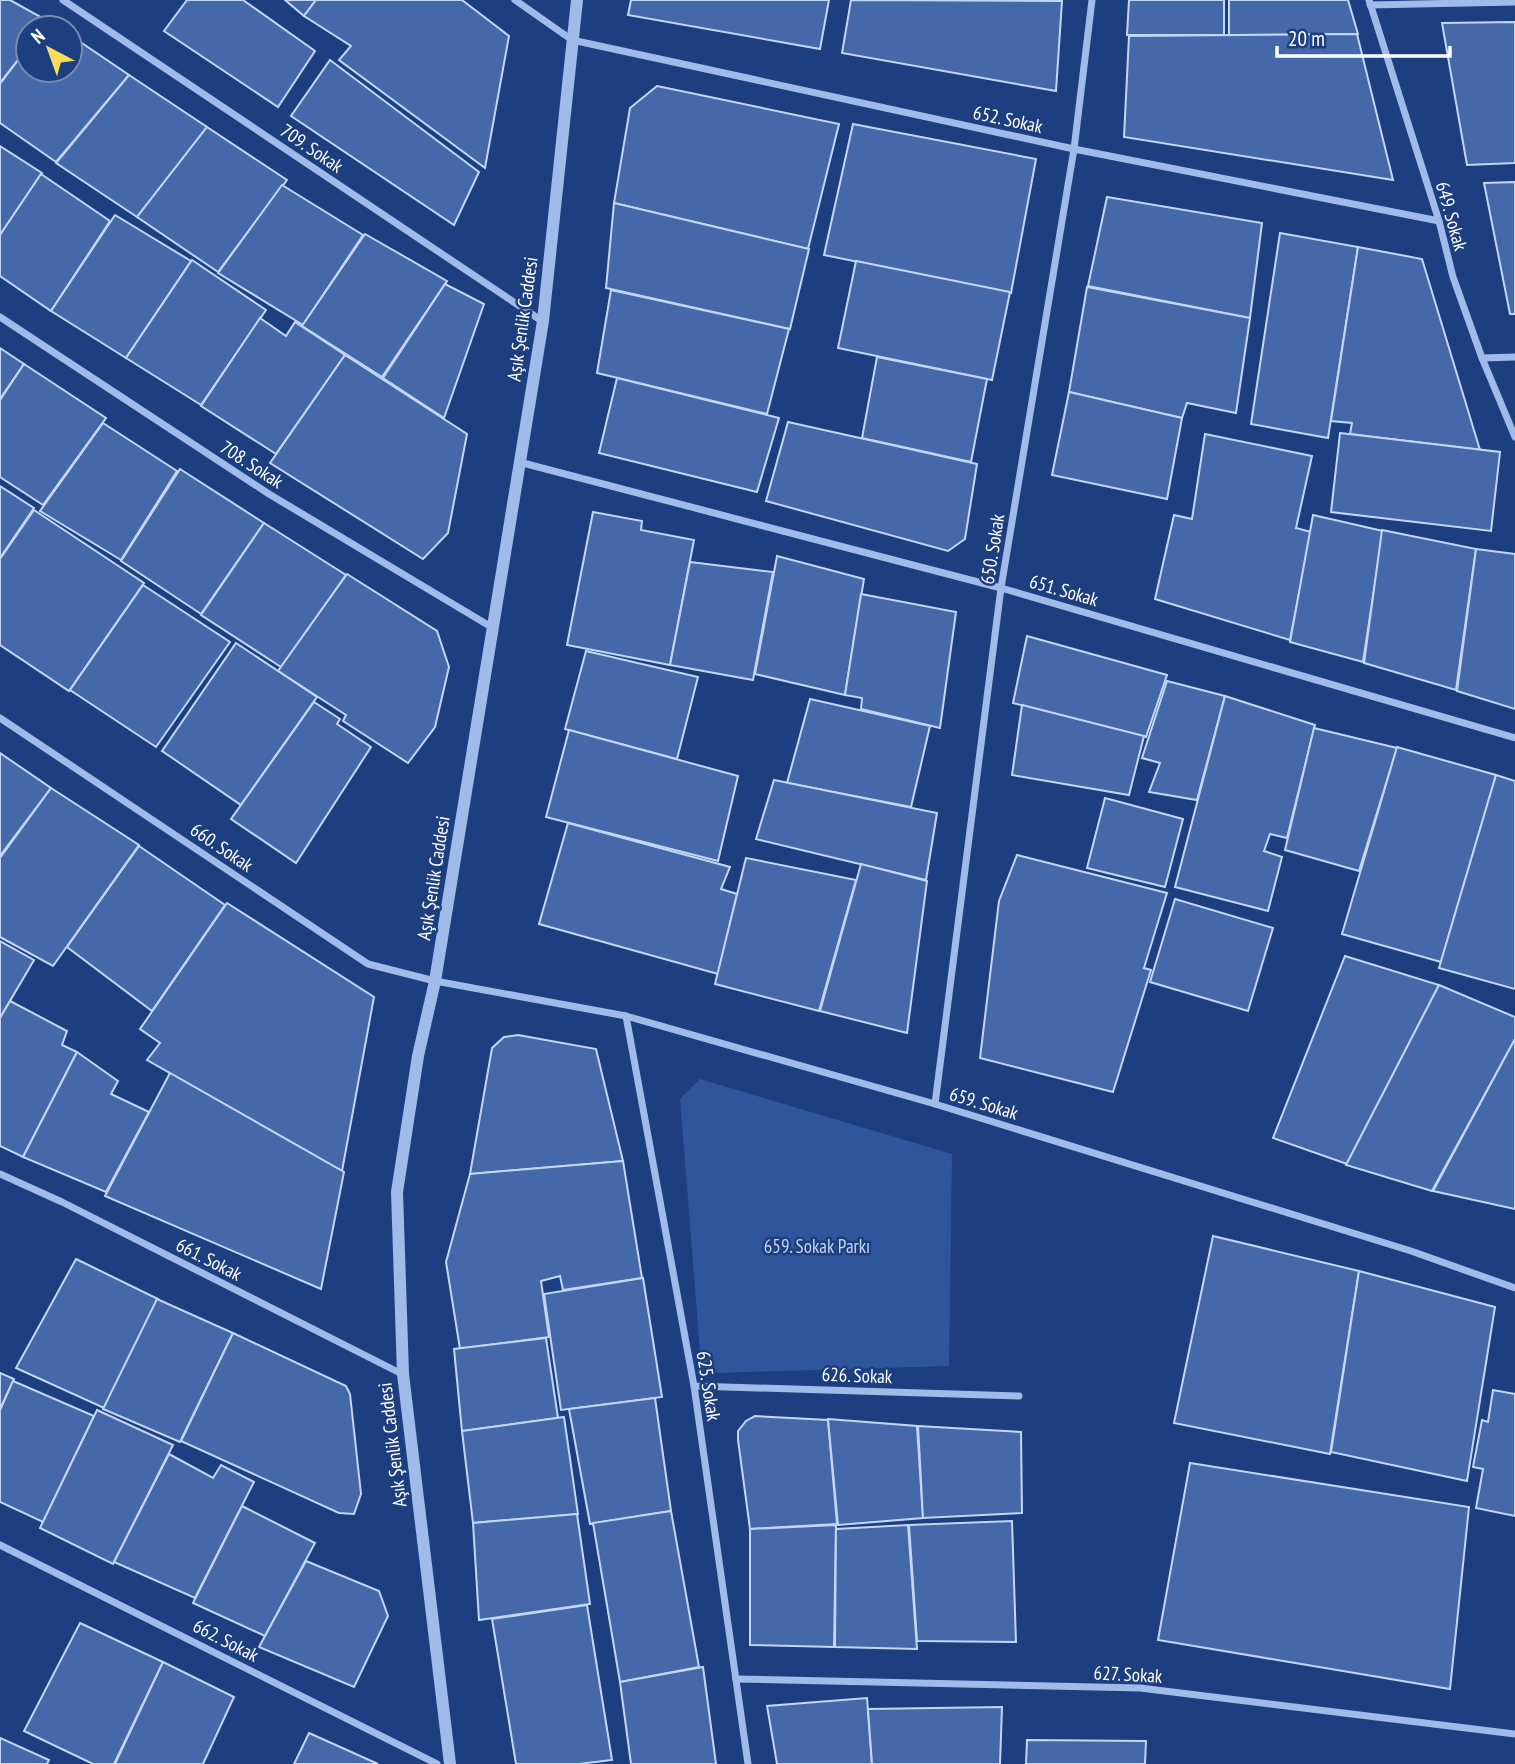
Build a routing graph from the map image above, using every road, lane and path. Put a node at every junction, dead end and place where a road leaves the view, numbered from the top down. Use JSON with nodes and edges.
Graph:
{"nodes":[{"id":1,"x":63,"y":0,"type":"edge"},
{"id":2,"x":515,"y":0,"type":"edge"},
{"id":3,"x":577,"y":0,"type":"edge"},
{"id":4,"x":1092,"y":0,"type":"edge"},
{"id":5,"x":1370,"y":2,"type":"edge"},
{"id":6,"x":1515,"y":2,"type":"edge"},
{"id":7,"x":572,"y":40,"type":"junction"},
{"id":8,"x":1074,"y":149,"type":"junction"},
{"id":9,"x":1439,"y":221,"type":"junction"},
{"id":10,"x":0,"y":317,"type":"edge"},
{"id":11,"x":543,"y":321,"type":"junction"},
{"id":12,"x":1515,"y":357,"type":"edge"},
{"id":13,"x":1482,"y":358,"type":"junction"},
{"id":14,"x":1515,"y":437,"type":"edge"},
{"id":15,"x":519,"y":462,"type":"junction"},
{"id":16,"x":1001,"y":588,"type":"junction"},
{"id":17,"x":493,"y":628,"type":"junction"},
{"id":18,"x":0,"y":718,"type":"edge"},
{"id":19,"x":1515,"y":738,"type":"edge"},
{"id":20,"x":435,"y":981,"type":"junction"},
{"id":21,"x":626,"y":1016,"type":"junction"},
{"id":22,"x":935,"y":1104,"type":"junction"},
{"id":23,"x":0,"y":1174,"type":"edge"},
{"id":24,"x":1515,"y":1288,"type":"edge"},
{"id":25,"x":403,"y":1374,"type":"junction"},
{"id":26,"x":694,"y":1386,"type":"junction"},
{"id":27,"x":1019,"y":1396,"type":"dead end"},
{"id":28,"x":0,"y":1545,"type":"edge"},
{"id":29,"x":736,"y":1679,"type":"junction"},
{"id":30,"x":1515,"y":1734,"type":"edge"},
{"id":31,"x":437,"y":1764,"type":"edge"},
{"id":32,"x":450,"y":1764,"type":"edge"},
{"id":33,"x":748,"y":1764,"type":"edge"}],
"edges":[{"from":1,"to":11,"type":"street","name":"709. Sokak"},
{"from":2,"to":7,"type":"street"},
{"from":3,"to":7,"type":"street","name":"Aşık Şenlik Caddesi"},
{"from":4,"to":8,"type":"street","name":"650. Sokak"},
{"from":5,"to":6,"type":"street"},
{"from":5,"to":9,"type":"street","name":"649. Sokak"},
{"from":7,"to":8,"type":"street","name":"652. Sokak"},
{"from":7,"to":11,"type":"street","name":"Aşık Şenlik Caddesi"},
{"from":8,"to":9,"type":"street","name":"652. Sokak"},
{"from":8,"to":16,"type":"street","name":"650. Sokak"},
{"from":9,"to":13,"type":"street","name":"649. Sokak"},
{"from":10,"to":17,"type":"street","name":"708. Sokak"},
{"from":11,"to":15,"type":"street","name":"Aşık Şenlik Caddesi"},
{"from":12,"to":13,"type":"street"},
{"from":13,"to":14,"type":"street","name":"649. Sokak"},
{"from":15,"to":16,"type":"street","name":"651. Sokak"},
{"from":15,"to":17,"type":"street","name":"Aşık Şenlik Caddesi"},
{"from":16,"to":19,"type":"street","name":"651. Sokak"},
{"from":16,"to":22,"type":"street","name":"650. Sokak"},
{"from":17,"to":20,"type":"street","name":"Aşık Şenlik Caddesi"},
{"from":18,"to":20,"type":"street","name":"660. Sokak"},
{"from":20,"to":21,"type":"street","name":"659. Sokak"},
{"from":20,"to":25,"type":"street","name":"Aşık Şenlik Caddesi"},
{"from":21,"to":22,"type":"street","name":"659. Sokak"},
{"from":21,"to":26,"type":"street","name":"625. Sokak"},
{"from":22,"to":24,"type":"street","name":"659. Sokak"},
{"from":23,"to":25,"type":"street","name":"661. Sokak"},
{"from":25,"to":32,"type":"street","name":"Aşık Şenlik Caddesi"},
{"from":26,"to":27,"type":"street","name":"626. Sokak"},
{"from":26,"to":29,"type":"street","name":"625. Sokak"},
{"from":28,"to":31,"type":"street","name":"662. Sokak"},
{"from":29,"to":30,"type":"street","name":"627. Sokak"},
{"from":29,"to":33,"type":"street","name":"625. Sokak"}]}
